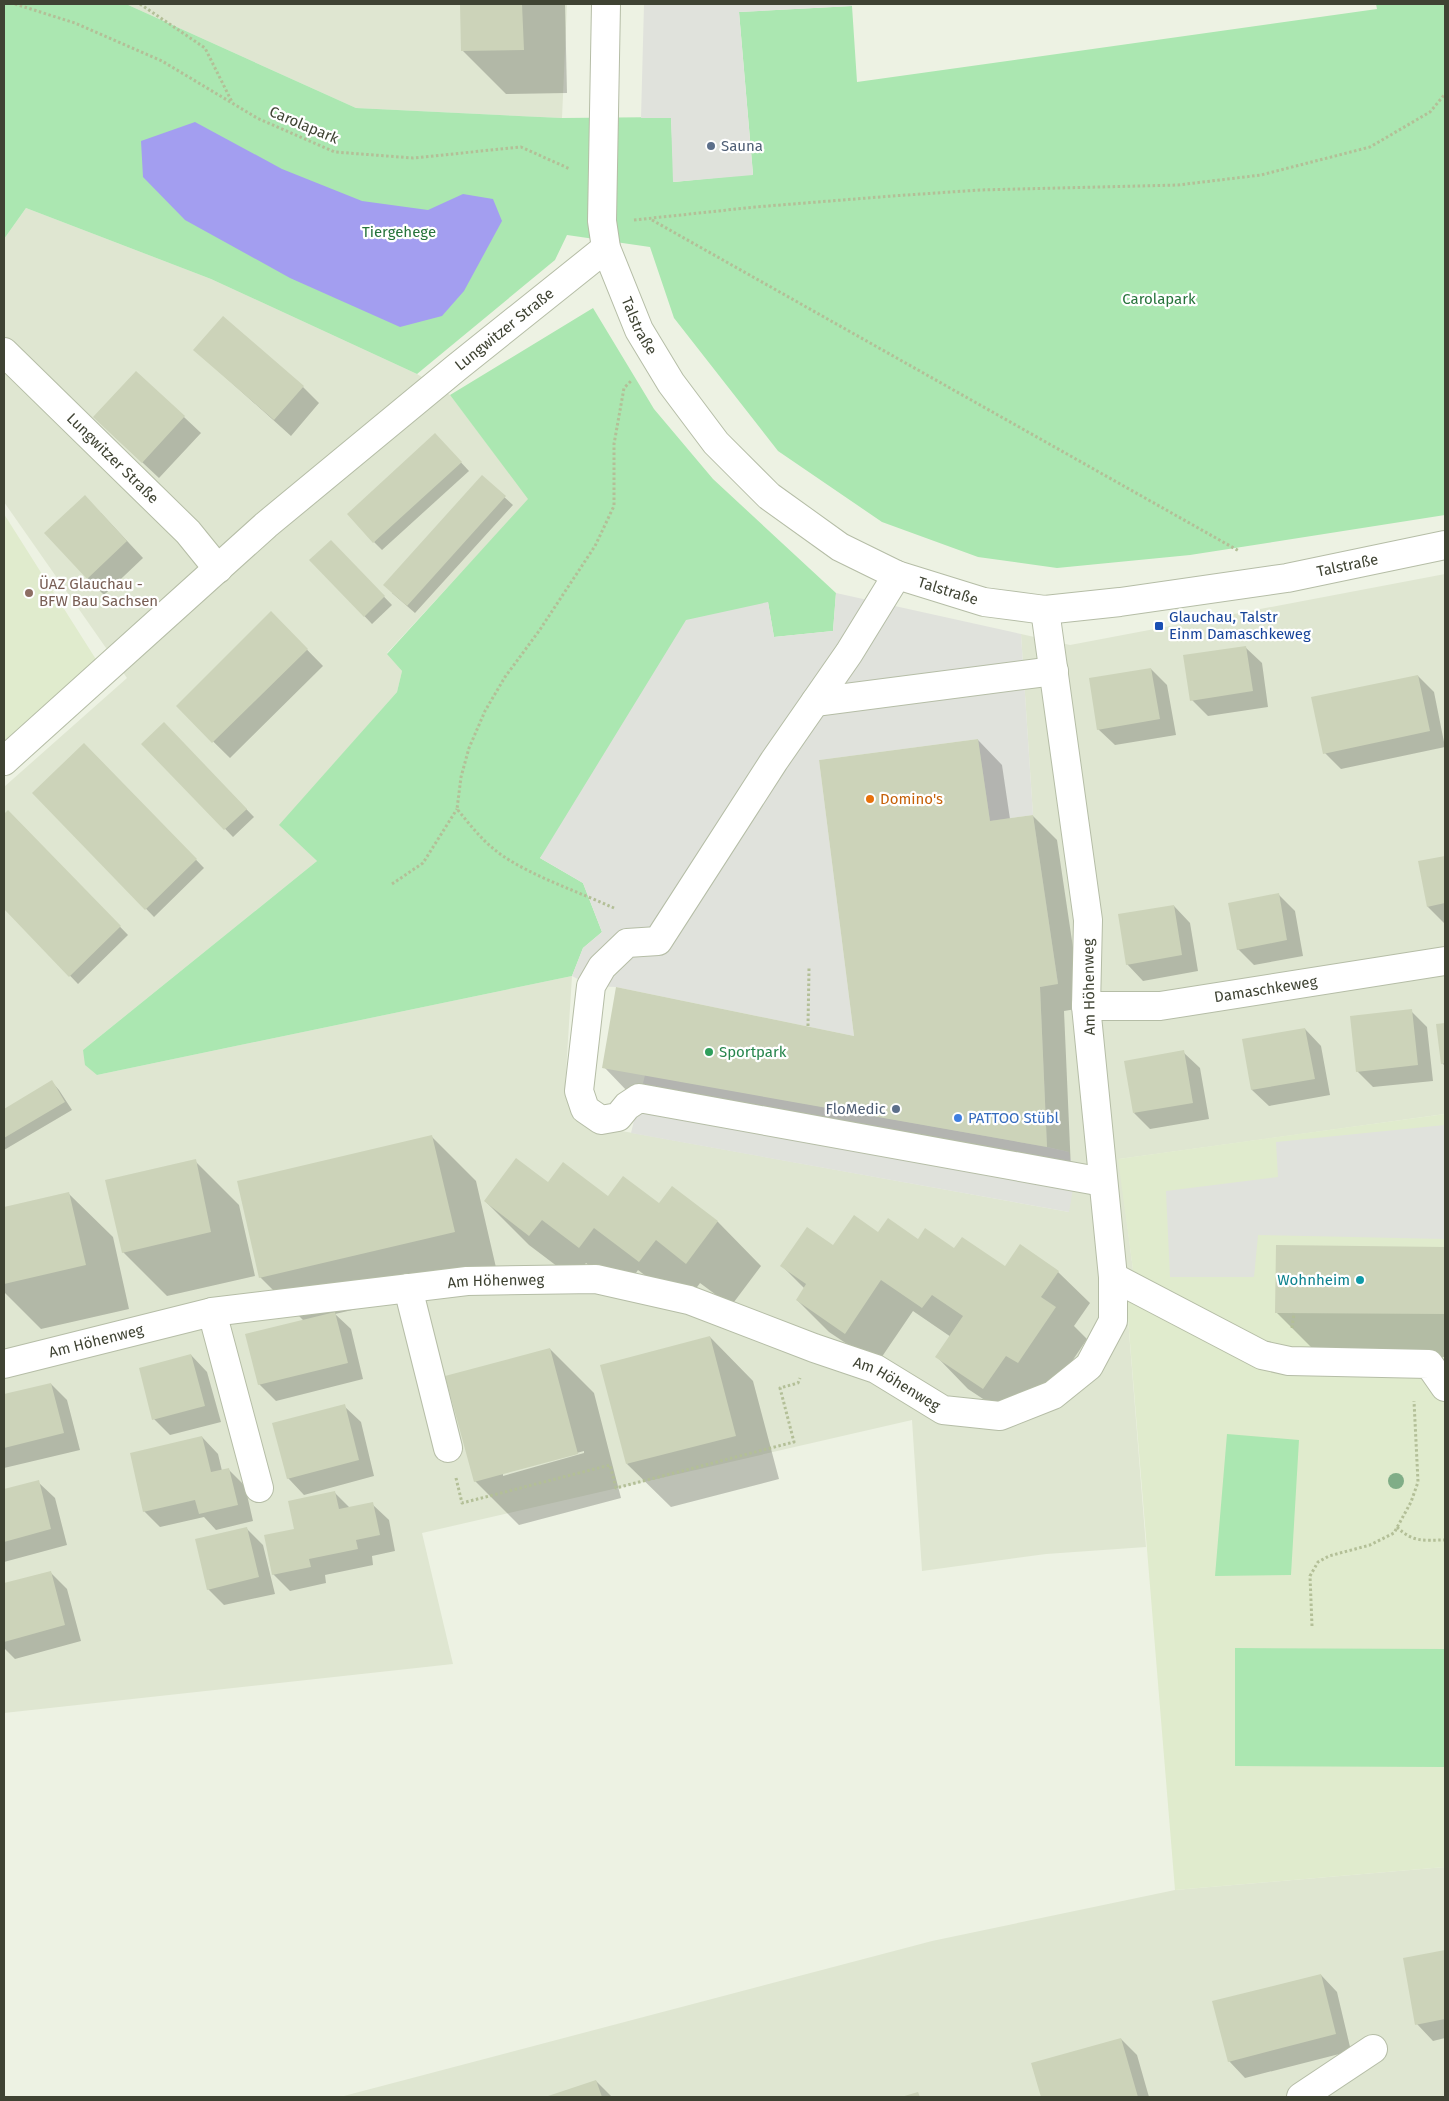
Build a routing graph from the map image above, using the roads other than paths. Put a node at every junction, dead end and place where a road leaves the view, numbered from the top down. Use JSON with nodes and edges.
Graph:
{"nodes":[{"id":1,"x":606,"y":4,"type":"edge"},
{"id":2,"x":606,"y":248,"type":"junction"},
{"id":3,"x":4,"y":352,"type":"edge"},
{"id":4,"x":1445,"y":545,"type":"edge"},
{"id":5,"x":218,"y":569,"type":"junction"},
{"id":6,"x":897,"y":575,"type":"junction"},
{"id":7,"x":1045,"y":610,"type":"junction"},
{"id":8,"x":1054,"y":671,"type":"junction"},
{"id":9,"x":815,"y":702,"type":"junction"},
{"id":10,"x":4,"y":762,"type":"edge"},
{"id":11,"x":1445,"y":961,"type":"edge"},
{"id":12,"x":1086,"y":1006,"type":"junction"},
{"id":13,"x":1103,"y":1182,"type":"junction"},
{"id":14,"x":1114,"y":1276,"type":"junction"},
{"id":15,"x":408,"y":1288,"type":"junction"},
{"id":16,"x":212,"y":1312,"type":"junction"},
{"id":17,"x":4,"y":1364,"type":"edge"},
{"id":18,"x":1445,"y":1387,"type":"edge"},
{"id":19,"x":448,"y":1448,"type":"road end"},
{"id":20,"x":259,"y":1488,"type":"dead end"},
{"id":21,"x":1373,"y":2049,"type":"dead end"},
{"id":22,"x":1302,"y":2097,"type":"edge"}],
"edges":[{"from":1,"to":2,"type":"street"},
{"from":2,"to":5,"type":"street","name":"Lungwitzer Straße"},
{"from":2,"to":6,"type":"street","name":"Talstraße"},
{"from":3,"to":5,"type":"street","name":"Lungwitzer Straße"},
{"from":4,"to":7,"type":"street","name":"Talstraße"},
{"from":5,"to":10,"type":"street","name":"Lungwitzer Straße"},
{"from":6,"to":7,"type":"street","name":"Talstraße"},
{"from":6,"to":9,"type":"street"},
{"from":7,"to":8,"type":"street","name":"Am Höhenweg"},
{"from":8,"to":9,"type":"street"},
{"from":8,"to":12,"type":"street","name":"Am Höhenweg"},
{"from":9,"to":13,"type":"street"},
{"from":11,"to":12,"type":"street","name":"Damaschkeweg"},
{"from":12,"to":13,"type":"street","name":"Am Höhenweg"},
{"from":13,"to":14,"type":"street","name":"Am Höhenweg"},
{"from":14,"to":15,"type":"street","name":"Am Höhenweg"},
{"from":14,"to":18,"type":"street"},
{"from":15,"to":16,"type":"street","name":"Am Höhenweg"},
{"from":15,"to":19,"type":"street"},
{"from":16,"to":17,"type":"street","name":"Am Höhenweg"},
{"from":16,"to":20,"type":"street"},
{"from":21,"to":22,"type":"street"}]}
